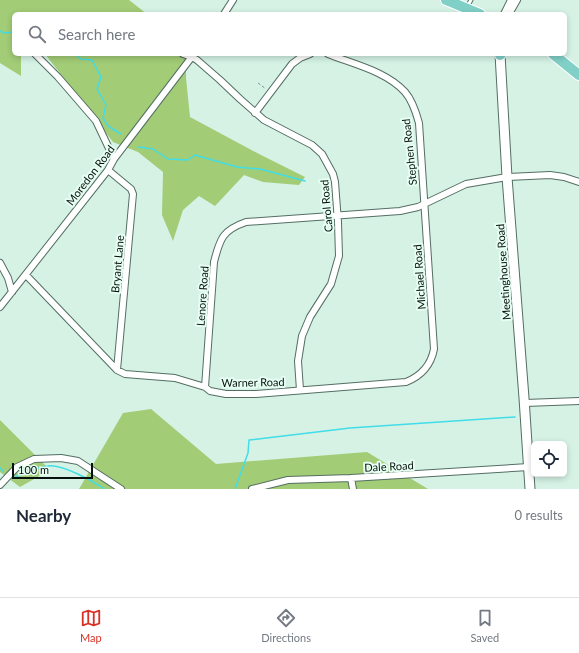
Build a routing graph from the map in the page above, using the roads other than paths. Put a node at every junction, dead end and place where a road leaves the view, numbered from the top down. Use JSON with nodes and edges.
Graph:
{"nodes":[{"id":1,"x":233,"y":0,"type":"edge"},
{"id":2,"x":446,"y":0,"type":"edge"},
{"id":3,"x":510,"y":0,"type":"edge"},
{"id":4,"x":517,"y":0,"type":"edge"},
{"id":5,"x":469,"y":4,"type":"edge"},
{"id":6,"x":225,"y":12,"type":"edge"},
{"id":7,"x":478,"y":12,"type":"edge"},
{"id":8,"x":505,"y":12,"type":"edge"},
{"id":9,"x":510,"y":12,"type":"edge"},
{"id":10,"x":37,"y":56,"type":"edge"},
{"id":11,"x":192,"y":56,"type":"edge"},
{"id":12,"x":194,"y":56,"type":"edge"},
{"id":13,"x":305,"y":56,"type":"edge"},
{"id":14,"x":333,"y":56,"type":"edge"},
{"id":15,"x":500,"y":56,"type":"edge"},
{"id":16,"x":555,"y":56,"type":"edge"},
{"id":17,"x":579,"y":75,"type":"edge"},
{"id":18,"x":255,"y":113,"type":"junction"},
{"id":19,"x":114,"y":159,"type":"junction"},
{"id":20,"x":108,"y":170,"type":"junction"},
{"id":21,"x":507,"y":177,"type":"junction"},
{"id":22,"x":579,"y":182,"type":"edge"},
{"id":23,"x":424,"y":204,"type":"junction"},
{"id":24,"x":338,"y":216,"type":"junction"},
{"id":25,"x":0,"y":263,"type":"edge"},
{"id":26,"x":26,"y":275,"type":"junction"},
{"id":27,"x":12,"y":292,"type":"junction"},
{"id":28,"x":0,"y":307,"type":"edge"},
{"id":29,"x":434,"y":349,"type":"joint"},
{"id":30,"x":117,"y":370,"type":"junction"},
{"id":31,"x":205,"y":387,"type":"junction"},
{"id":32,"x":300,"y":390,"type":"junction"},
{"id":33,"x":579,"y":401,"type":"edge"},
{"id":34,"x":525,"y":403,"type":"junction"},
{"id":35,"x":528,"y":467,"type":"junction"},
{"id":36,"x":351,"y":478,"type":"junction"},
{"id":37,"x":0,"y":485,"type":"edge"},
{"id":38,"x":121,"y":489,"type":"edge"},
{"id":39,"x":252,"y":489,"type":"edge"},
{"id":40,"x":353,"y":489,"type":"edge"},
{"id":41,"x":530,"y":489,"type":"edge"}],
"edges":[{"from":1,"to":6,"type":"street"},
{"from":2,"to":5,"type":"main road"},
{"from":3,"to":8,"type":"street"},
{"from":4,"to":9,"type":"street"},
{"from":5,"to":7,"type":"main road"},
{"from":10,"to":19,"type":"street"},
{"from":11,"to":19,"type":"street","name":"Moredon Road"},
{"from":12,"to":18,"type":"street","name":"Carol Road"},
{"from":13,"to":18,"type":"street"},
{"from":14,"to":23,"type":"street","name":"Stephen Road"},
{"from":15,"to":21,"type":"street","name":"Meetinghouse Road"},
{"from":16,"to":17,"type":"main road"},
{"from":18,"to":24,"type":"street","name":"Carol Road"},
{"from":19,"to":20,"type":"street","name":"Moredon Road"},
{"from":20,"to":26,"type":"street","name":"Moredon Road"},
{"from":20,"to":30,"type":"street","name":"Bryant Lane"},
{"from":21,"to":22,"type":"street"},
{"from":21,"to":23,"type":"street"},
{"from":21,"to":34,"type":"street","name":"Meetinghouse Road"},
{"from":23,"to":24,"type":"street"},
{"from":23,"to":29,"type":"street","name":"Michael Road"},
{"from":24,"to":31,"type":"street","name":"Lenore Road"},
{"from":24,"to":32,"type":"street","name":"Carol Road"},
{"from":25,"to":27,"type":"street"},
{"from":26,"to":27,"type":"street","name":"Moredon Road"},
{"from":26,"to":30,"type":"street"},
{"from":27,"to":28,"type":"street","name":"Moredon Road"},
{"from":29,"to":32,"type":"street","name":"Warner Road"},
{"from":30,"to":31,"type":"street","name":"Warner Road"},
{"from":31,"to":32,"type":"street","name":"Warner Road"},
{"from":33,"to":34,"type":"street"},
{"from":34,"to":35,"type":"street","name":"Meetinghouse Road"},
{"from":35,"to":36,"type":"street","name":"Dale Road"},
{"from":35,"to":41,"type":"street","name":"Meetinghouse Road"},
{"from":36,"to":39,"type":"street","name":"Dale Road"},
{"from":36,"to":40,"type":"street"},
{"from":37,"to":38,"type":"street"}]}
